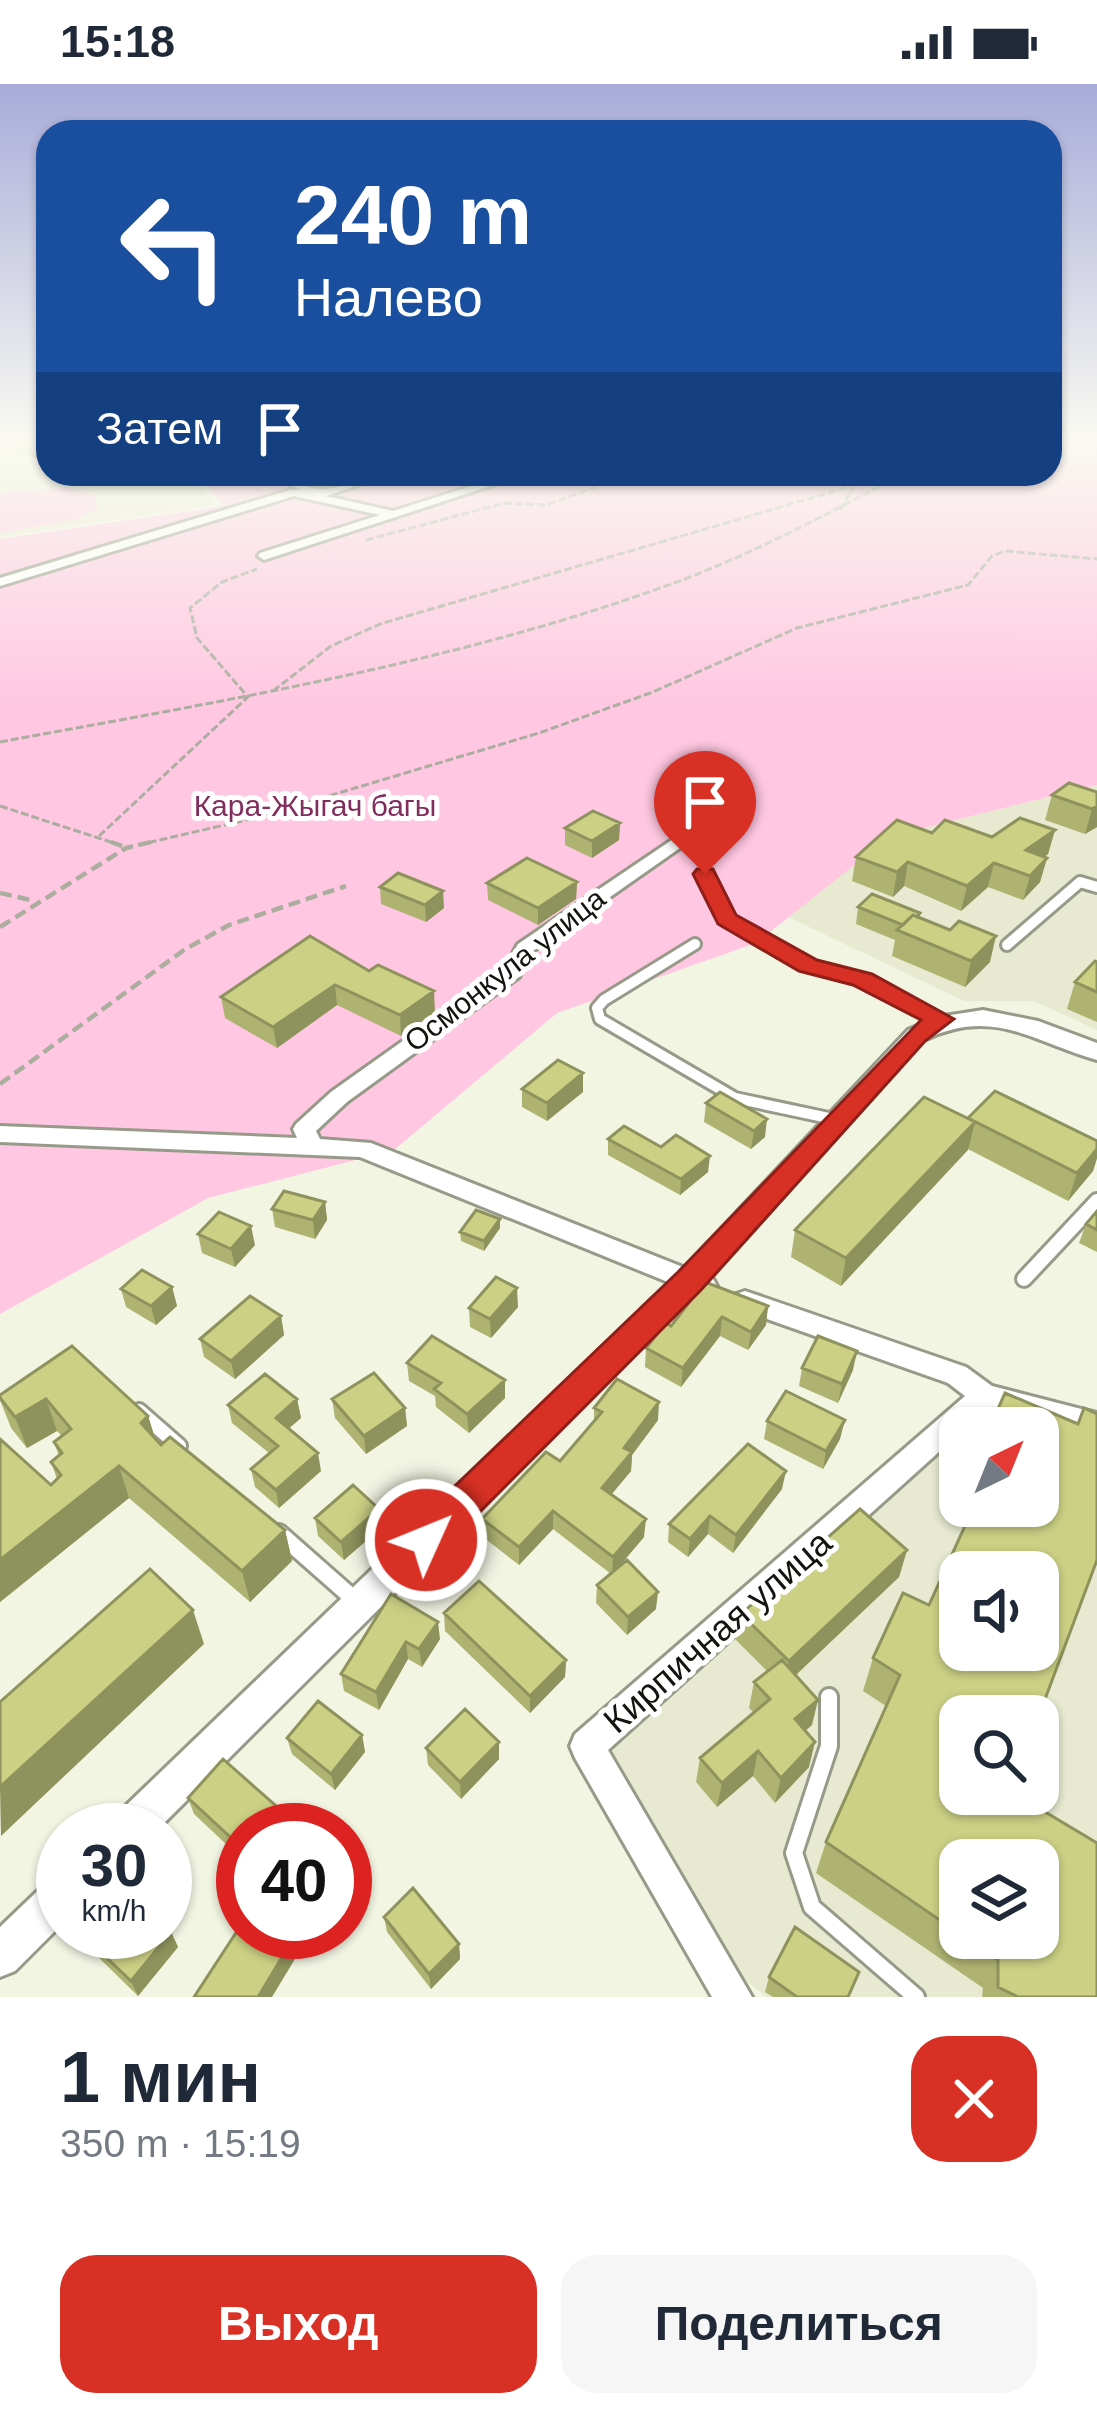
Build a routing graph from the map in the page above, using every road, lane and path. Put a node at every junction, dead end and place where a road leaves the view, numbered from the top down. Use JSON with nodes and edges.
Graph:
{"nodes":[{"id":1,"x":172,"y":529,"type":"edge"},
{"id":2,"x":349,"y":529,"type":"edge"},
{"id":3,"x":413,"y":529,"type":"edge"},
{"id":4,"x":701,"y":529,"type":"edge"},
{"id":5,"x":801,"y":529,"type":"edge"},
{"id":6,"x":348,"y":544,"type":"dead end"},
{"id":7,"x":1097,"y":559,"type":"edge"},
{"id":8,"x":267,"y":560,"type":"joint"},
{"id":9,"x":0,"y":582,"type":"edge"},
{"id":10,"x":273,"y":691,"type":"junction"},
{"id":11,"x":248,"y":697,"type":"junction"},
{"id":12,"x":0,"y":742,"type":"edge"},
{"id":13,"x":0,"y":806,"type":"edge"},
{"id":14,"x":692,"y":832,"type":"dead end"},
{"id":15,"x":99,"y":836,"type":"junction"},
{"id":16,"x":126,"y":848,"type":"junction"},
{"id":17,"x":705,"y":874,"type":"dead end"},
{"id":18,"x":346,"y":886,"type":"dead end"},
{"id":19,"x":1097,"y":886,"type":"edge"},
{"id":20,"x":0,"y":893,"type":"edge"},
{"id":21,"x":34,"y":902,"type":"junction"},
{"id":22,"x":0,"y":927,"type":"edge"},
{"id":23,"x":694,"y":944,"type":"dead end"},
{"id":24,"x":1007,"y":945,"type":"dead end"},
{"id":25,"x":940,"y":1019,"type":"junction"},
{"id":26,"x":1097,"y":1052,"type":"edge"},
{"id":27,"x":0,"y":1084,"type":"edge"},
{"id":28,"x":838,"y":1120,"type":"junction"},
{"id":29,"x":0,"y":1134,"type":"edge"},
{"id":30,"x":313,"y":1148,"type":"junction"},
{"id":31,"x":1097,"y":1201,"type":"edge"},
{"id":32,"x":1024,"y":1279,"type":"dead end"},
{"id":33,"x":690,"y":1281,"type":"junction"},
{"id":34,"x":985,"y":1395,"type":"junction"},
{"id":35,"x":131,"y":1404,"type":"edge"},
{"id":36,"x":1097,"y":1425,"type":"edge"},
{"id":37,"x":202,"y":1466,"type":"edge"},
{"id":38,"x":272,"y":1527,"type":"edge"},
{"id":39,"x":360,"y":1604,"type":"junction"},
{"id":40,"x":829,"y":1697,"type":"dead end"},
{"id":41,"x":157,"y":1803,"type":"edge"},
{"id":42,"x":36,"y":1921,"type":"edge"},
{"id":43,"x":0,"y":1956,"type":"edge"},
{"id":44,"x":733,"y":1997,"type":"edge"},
{"id":45,"x":916,"y":1997,"type":"edge"}],
"edges":[{"from":1,"to":9,"type":"street"},
{"from":2,"to":8,"type":"street"},
{"from":3,"to":6,"type":"path"},
{"from":4,"to":10,"type":"path"},
{"from":5,"to":10,"type":"path"},
{"from":7,"to":16,"type":"path"},
{"from":8,"to":11,"type":"path"},
{"from":10,"to":11,"type":"path"},
{"from":11,"to":12,"type":"path"},
{"from":11,"to":15,"type":"path"},
{"from":13,"to":15,"type":"path"},
{"from":14,"to":30,"type":"street","name":"Осмонкула улица"},
{"from":15,"to":16,"type":"path"},
{"from":16,"to":21,"type":"path"},
{"from":17,"to":25,"type":"lane"},
{"from":18,"to":27,"type":"path"},
{"from":19,"to":24,"type":"lane"},
{"from":20,"to":21,"type":"path"},
{"from":21,"to":22,"type":"path"},
{"from":23,"to":28,"type":"lane"},
{"from":25,"to":26,"type":"street"},
{"from":25,"to":28,"type":"street"},
{"from":28,"to":33,"type":"street"},
{"from":29,"to":30,"type":"street"},
{"from":30,"to":33,"type":"street"},
{"from":31,"to":32,"type":"lane"},
{"from":33,"to":34,"type":"street"},
{"from":33,"to":39,"type":"street"},
{"from":34,"to":36,"type":"street"},
{"from":34,"to":44,"type":"street","name":"Кирпичная улица"},
{"from":35,"to":37,"type":"lane"},
{"from":38,"to":39,"type":"lane"},
{"from":39,"to":41,"type":"street"},
{"from":40,"to":45,"type":"lane"},
{"from":42,"to":43,"type":"street"}]}
